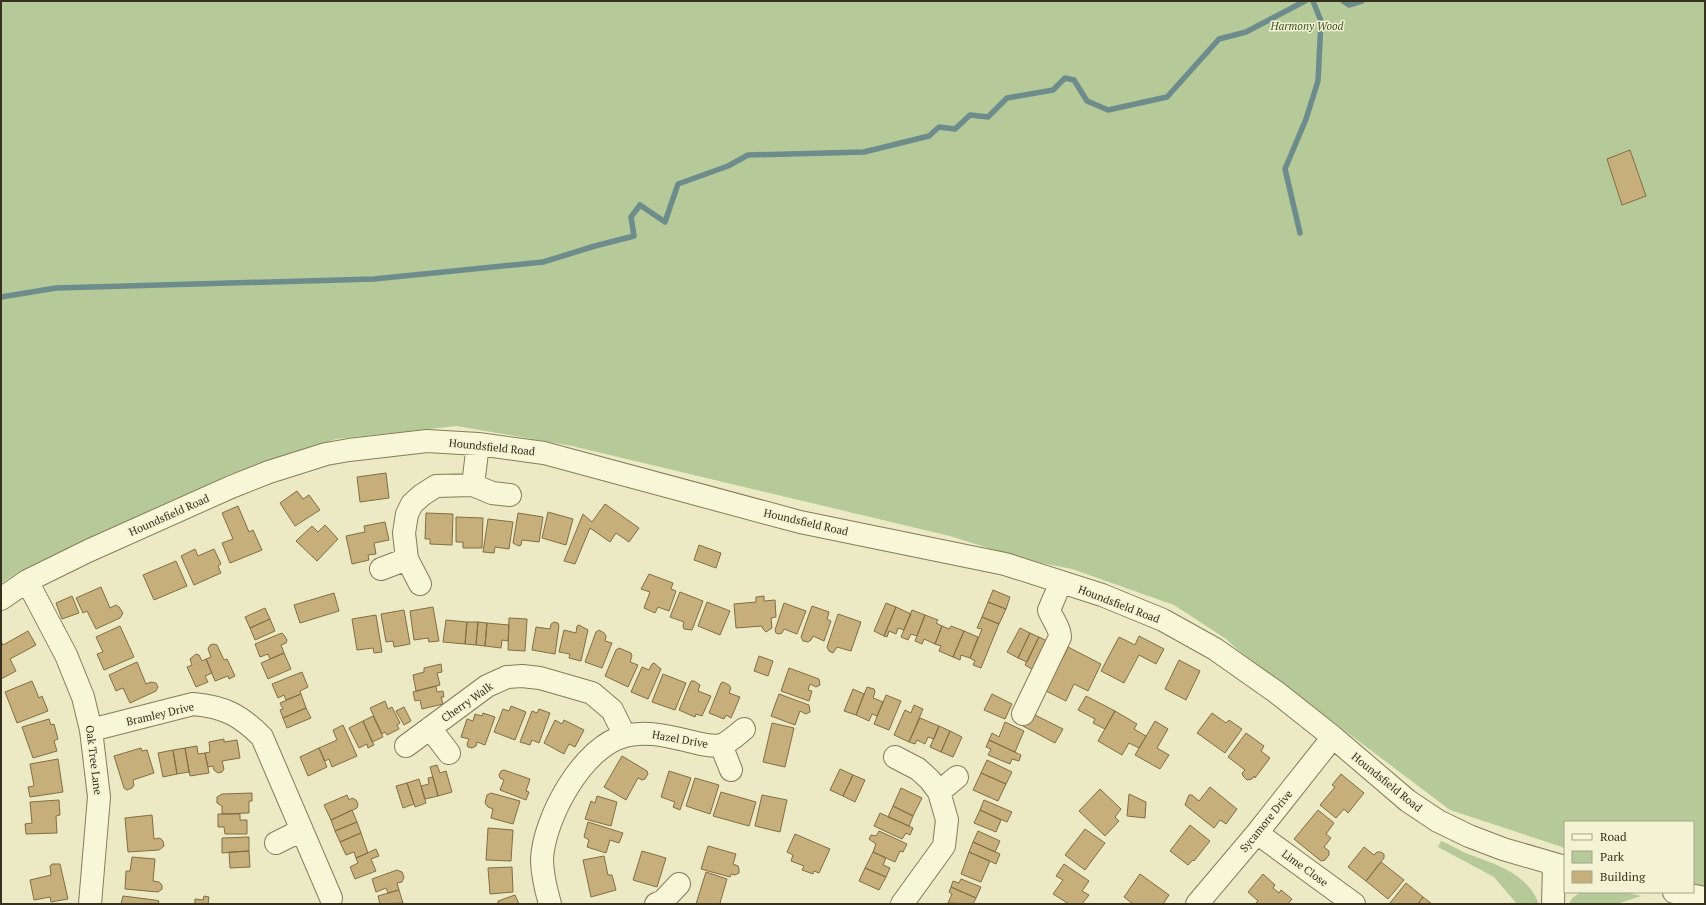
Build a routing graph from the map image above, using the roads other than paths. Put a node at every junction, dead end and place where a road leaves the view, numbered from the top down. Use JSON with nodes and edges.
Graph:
{"nodes":[{"id":1,"x":478,"y":444,"type":"junction"},
{"id":2,"x":473,"y":485,"type":"junction"},
{"id":3,"x":510,"y":495,"type":"dead end"},
{"id":4,"x":407,"y":559,"type":"junction"},
{"id":5,"x":381,"y":569,"type":"dead end"},
{"id":6,"x":27,"y":581,"type":"junction"},
{"id":7,"x":1061,"y":582,"type":"junction"},
{"id":8,"x":420,"y":584,"type":"dead end"},
{"id":9,"x":1,"y":599,"type":"edge"},
{"id":10,"x":1023,"y":714,"type":"dead end"},
{"id":11,"x":430,"y":728,"type":"junction"},
{"id":12,"x":744,"y":729,"type":"dead end"},
{"id":13,"x":91,"y":730,"type":"junction"},
{"id":14,"x":625,"y":736,"type":"junction"},
{"id":15,"x":1333,"y":738,"type":"junction"},
{"id":16,"x":721,"y":745,"type":"junction"},
{"id":17,"x":406,"y":746,"type":"dead end"},
{"id":18,"x":449,"y":753,"type":"dead end"},
{"id":19,"x":895,"y":757,"type":"dead end"},
{"id":20,"x":731,"y":770,"type":"dead end"},
{"id":21,"x":957,"y":777,"type":"dead end"},
{"id":22,"x":939,"y":792,"type":"junction"},
{"id":23,"x":302,"y":830,"type":"junction"},
{"id":24,"x":1257,"y":833,"type":"junction"},
{"id":25,"x":276,"y":843,"type":"dead end"},
{"id":26,"x":1559,"y":866,"type":"edge"},
{"id":27,"x":678,"y":884,"type":"dead end"},
{"id":28,"x":1679,"y":893,"type":"edge"},
{"id":29,"x":331,"y":898,"type":"dead end"},
{"id":30,"x":1705,"y":898,"type":"edge"},
{"id":31,"x":661,"y":903,"type":"edge"},
{"id":32,"x":90,"y":904,"type":"edge"},
{"id":33,"x":550,"y":904,"type":"edge"},
{"id":34,"x":902,"y":904,"type":"edge"},
{"id":35,"x":1197,"y":904,"type":"edge"},
{"id":36,"x":1354,"y":904,"type":"edge"},
{"id":37,"x":1553,"y":904,"type":"edge"}],
"edges":[{"from":1,"to":2,"type":"street"},
{"from":1,"to":6,"type":"street","name":"Houndsfield Road"},
{"from":1,"to":7,"type":"street","name":"Houndsfield Road"},
{"from":2,"to":3,"type":"street"},
{"from":2,"to":4,"type":"street"},
{"from":4,"to":5,"type":"street"},
{"from":4,"to":8,"type":"street"},
{"from":6,"to":9,"type":"street","name":"Houndsfield Road"},
{"from":6,"to":13,"type":"street","name":"Oak Tree Lane"},
{"from":7,"to":10,"type":"street"},
{"from":7,"to":15,"type":"street","name":"Houndsfield Road"},
{"from":11,"to":14,"type":"street","name":"Cherry Walk"},
{"from":11,"to":17,"type":"street","name":"Cherry Walk"},
{"from":11,"to":18,"type":"street","name":"Cherry Walk"},
{"from":12,"to":16,"type":"street","name":"Hazel Drive"},
{"from":13,"to":23,"type":"street","name":"Bramley Drive"},
{"from":13,"to":32,"type":"street","name":"Oak Tree Lane"},
{"from":14,"to":16,"type":"street","name":"Hazel Drive"},
{"from":14,"to":33,"type":"street","name":"Hazel Drive"},
{"from":15,"to":24,"type":"street","name":"Sycamore Drive"},
{"from":15,"to":26,"type":"street","name":"Houndsfield Road"},
{"from":16,"to":20,"type":"street","name":"Hazel Drive"},
{"from":19,"to":22,"type":"street"},
{"from":21,"to":22,"type":"street"},
{"from":22,"to":34,"type":"street"},
{"from":23,"to":25,"type":"street"},
{"from":23,"to":29,"type":"street","name":"Bramley Drive"},
{"from":24,"to":35,"type":"street","name":"Sycamore Drive"},
{"from":24,"to":36,"type":"street","name":"Lime Close"},
{"from":26,"to":37,"type":"street"},
{"from":27,"to":31,"type":"street"},
{"from":28,"to":30,"type":"street"}]}
